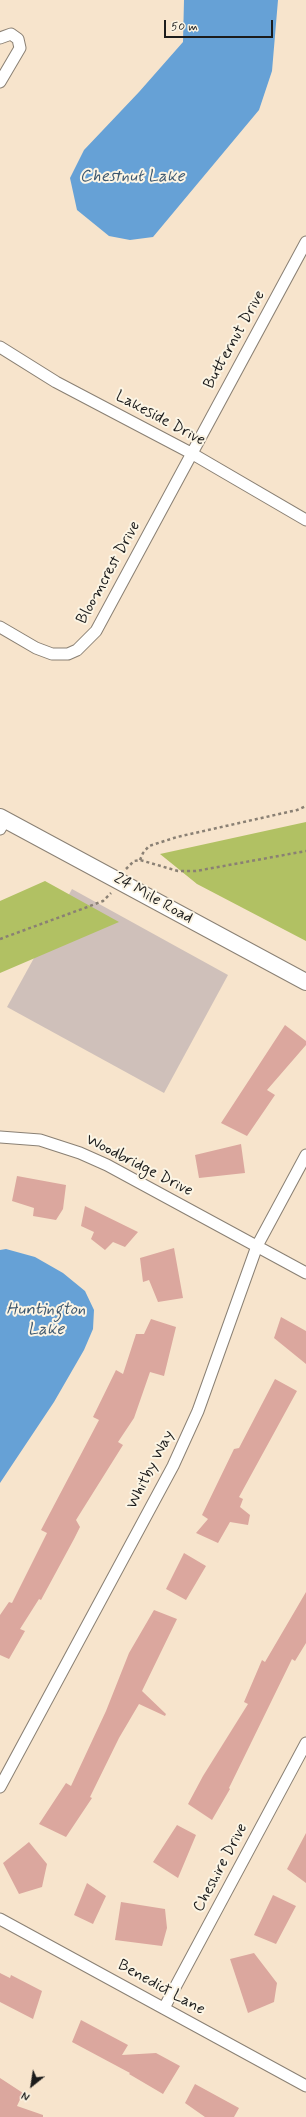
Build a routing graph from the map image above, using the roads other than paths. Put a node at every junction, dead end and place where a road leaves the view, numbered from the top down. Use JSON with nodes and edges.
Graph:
{"nodes":[{"id":1,"x":0,"y":38,"type":"edge"},
{"id":2,"x":0,"y":82,"type":"edge"},
{"id":3,"x":306,"y":242,"type":"edge"},
{"id":4,"x":0,"y":347,"type":"edge"},
{"id":5,"x":191,"y":453,"type":"junction"},
{"id":6,"x":306,"y":520,"type":"edge"},
{"id":7,"x":0,"y":627,"type":"edge"},
{"id":8,"x":2,"y":822,"type":"edge"},
{"id":9,"x":306,"y":982,"type":"edge"},
{"id":10,"x":0,"y":1137,"type":"edge"},
{"id":11,"x":306,"y":1155,"type":"edge"},
{"id":12,"x":257,"y":1246,"type":"junction"},
{"id":13,"x":306,"y":1273,"type":"edge"},
{"id":14,"x":306,"y":1743,"type":"edge"},
{"id":15,"x":0,"y":1787,"type":"edge"},
{"id":16,"x":0,"y":1918,"type":"edge"},
{"id":17,"x":164,"y":2008,"type":"junction"},
{"id":18,"x":306,"y":2086,"type":"edge"}],
"edges":[{"from":1,"to":2,"type":"street"},
{"from":3,"to":5,"type":"street","name":"Butternut Drive"},
{"from":4,"to":5,"type":"street","name":"Lakeside Drive"},
{"from":5,"to":6,"type":"street","name":"Lakeside Drive"},
{"from":5,"to":7,"type":"street","name":"Bloomcrest Drive"},
{"from":8,"to":9,"type":"street","name":"24 Mile Road"},
{"from":10,"to":12,"type":"street","name":"Woodbridge Drive"},
{"from":11,"to":12,"type":"street","name":"Whitby Way"},
{"from":12,"to":13,"type":"street","name":"Woodbridge Drive"},
{"from":12,"to":15,"type":"street","name":"Whitby Way"},
{"from":14,"to":17,"type":"street","name":"Cheshire Drive"},
{"from":16,"to":17,"type":"street","name":"Benedict Lane"},
{"from":17,"to":18,"type":"street","name":"Benedict Lane"}]}
